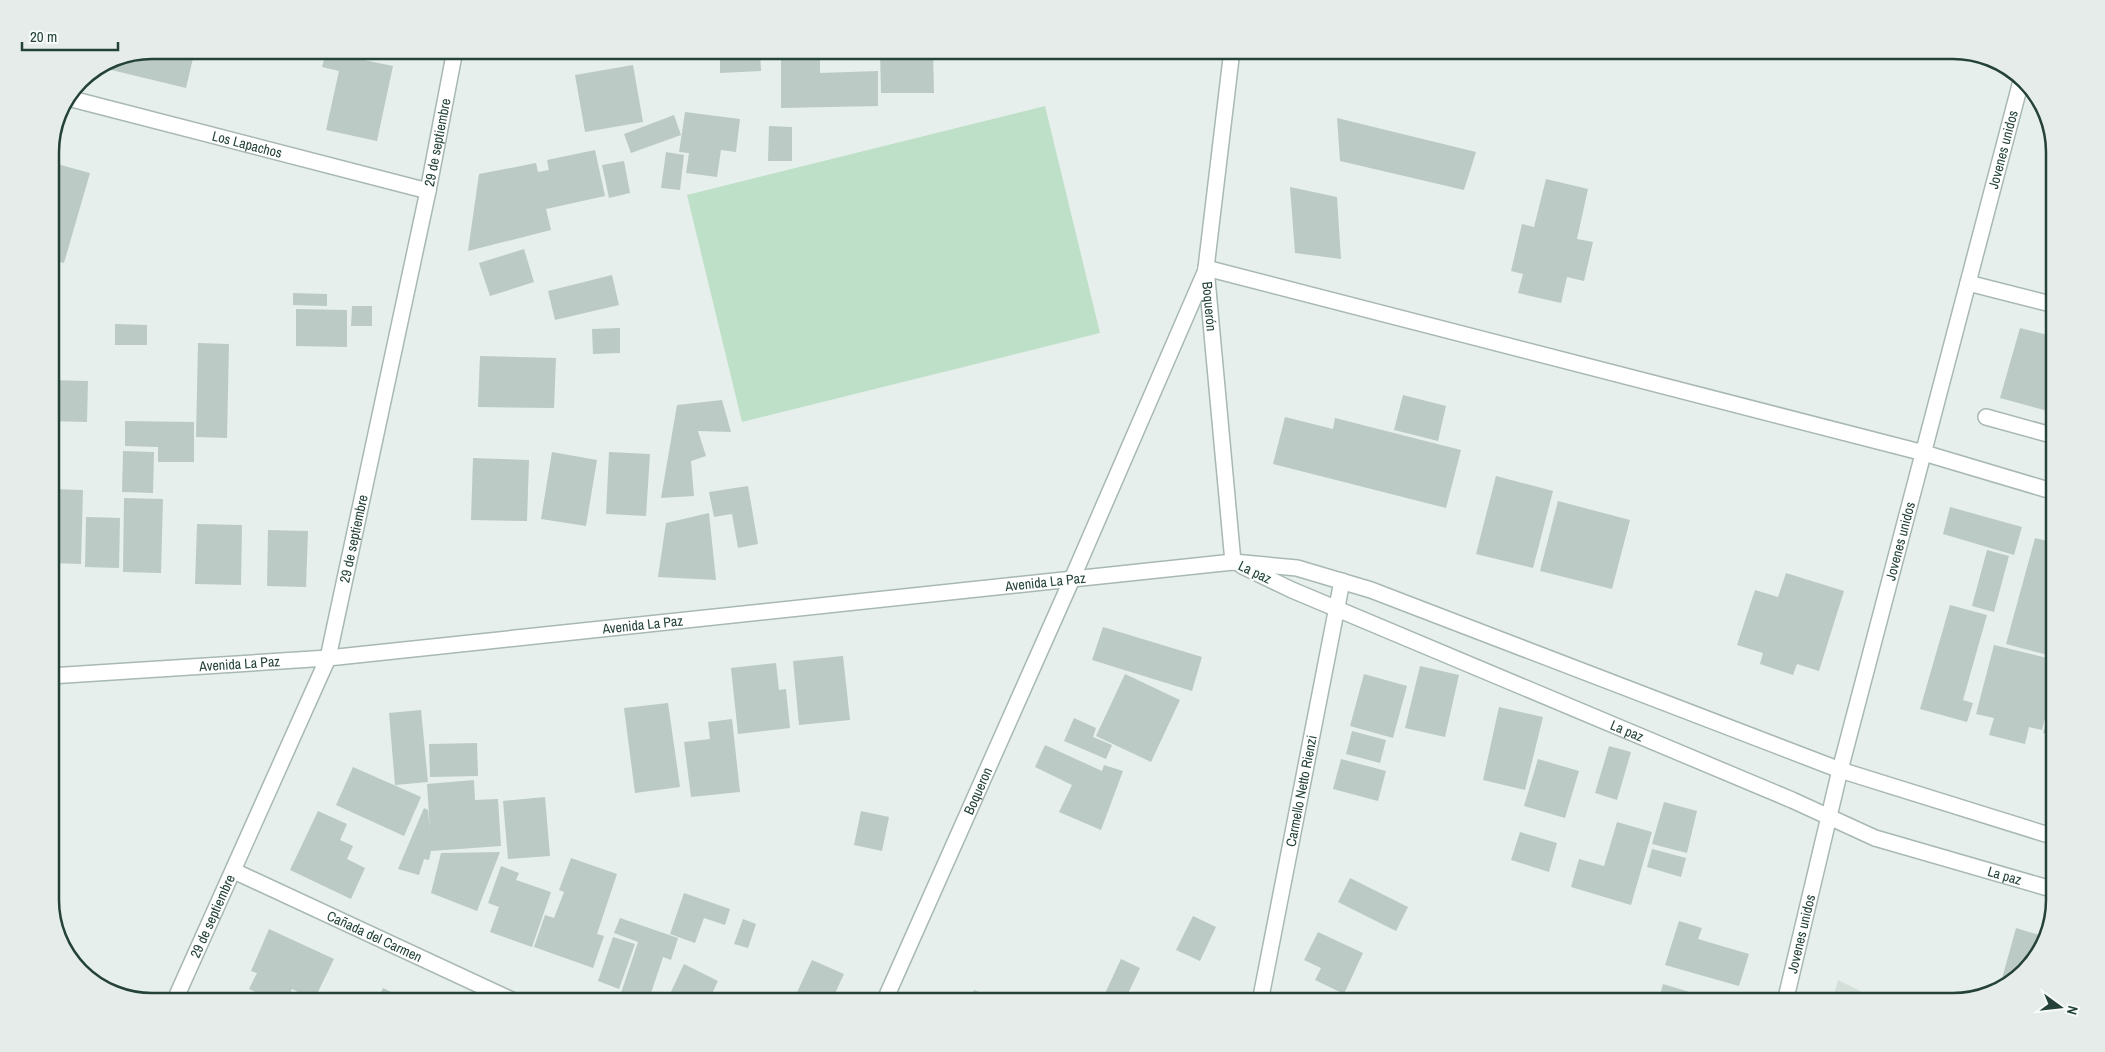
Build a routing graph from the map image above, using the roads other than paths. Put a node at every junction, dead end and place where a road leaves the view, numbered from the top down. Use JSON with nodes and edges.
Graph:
{"nodes":[{"id":1,"x":453,"y":59,"type":"edge"},
{"id":2,"x":1231,"y":59,"type":"edge"},
{"id":3,"x":2019,"y":87,"type":"edge"},
{"id":4,"x":74,"y":100,"type":"edge"},
{"id":5,"x":428,"y":191,"type":"junction"},
{"id":6,"x":1206,"y":268,"type":"junction"},
{"id":7,"x":1968,"y":283,"type":"junction"},
{"id":8,"x":2046,"y":303,"type":"edge"},
{"id":9,"x":1986,"y":417,"type":"dead end"},
{"id":10,"x":2046,"y":434,"type":"edge"},
{"id":11,"x":1924,"y":453,"type":"junction"},
{"id":12,"x":2046,"y":489,"type":"edge"},
{"id":13,"x":1234,"y":562,"type":"junction"},
{"id":14,"x":1072,"y":579,"type":"junction"},
{"id":15,"x":1342,"y":581,"type":"junction"},
{"id":16,"x":1337,"y":609,"type":"junction"},
{"id":17,"x":328,"y":658,"type":"junction"},
{"id":18,"x":59,"y":675,"type":"edge"},
{"id":19,"x":1840,"y":770,"type":"junction"},
{"id":20,"x":1829,"y":817,"type":"junction"},
{"id":21,"x":2046,"y":834,"type":"edge"},
{"id":22,"x":234,"y":871,"type":"junction"},
{"id":23,"x":2046,"y":887,"type":"edge"},
{"id":24,"x":178,"y":993,"type":"edge"},
{"id":25,"x":497,"y":993,"type":"edge"},
{"id":26,"x":888,"y":993,"type":"edge"},
{"id":27,"x":1262,"y":993,"type":"edge"},
{"id":28,"x":1787,"y":993,"type":"edge"}],
"edges":[{"from":1,"to":5,"type":"street","name":"29 de septiembre"},
{"from":2,"to":6,"type":"street","name":"Boquerón"},
{"from":3,"to":7,"type":"street","name":"Jovenes unidos"},
{"from":4,"to":5,"type":"street","name":"Los Lapachos"},
{"from":5,"to":17,"type":"street","name":"29 de septiembre"},
{"from":6,"to":11,"type":"street"},
{"from":6,"to":13,"type":"street","name":"Boquerón"},
{"from":6,"to":14,"type":"street","name":"Boqueron"},
{"from":7,"to":8,"type":"street"},
{"from":7,"to":11,"type":"street","name":"Jovenes unidos"},
{"from":9,"to":10,"type":"street"},
{"from":11,"to":12,"type":"street"},
{"from":11,"to":19,"type":"street","name":"Jovenes unidos"},
{"from":13,"to":14,"type":"street","name":"Avenida La Paz"},
{"from":13,"to":15,"type":"street","name":"La paz"},
{"from":13,"to":16,"type":"street","name":"La paz"},
{"from":14,"to":17,"type":"street","name":"Avenida La Paz"},
{"from":14,"to":26,"type":"street","name":"Boqueron"},
{"from":15,"to":16,"type":"street","name":"Carmello Netto Rienzi"},
{"from":15,"to":19,"type":"street","name":"La paz"},
{"from":16,"to":20,"type":"street","name":"La paz"},
{"from":16,"to":27,"type":"street","name":"Carmello Netto Rienzi"},
{"from":17,"to":18,"type":"street","name":"Avenida La Paz"},
{"from":17,"to":22,"type":"street","name":"29 de septiembre"},
{"from":19,"to":20,"type":"street","name":"Jovenes unidos"},
{"from":19,"to":21,"type":"street","name":"La paz"},
{"from":20,"to":23,"type":"street","name":"La paz"},
{"from":20,"to":28,"type":"street","name":"Jovenes unidos"},
{"from":22,"to":24,"type":"street","name":"29 de septiembre"},
{"from":22,"to":25,"type":"street","name":"Cañada del Carmen"}]}
